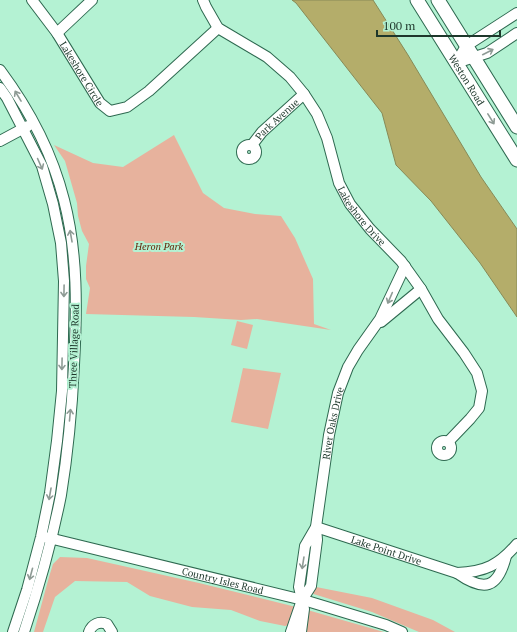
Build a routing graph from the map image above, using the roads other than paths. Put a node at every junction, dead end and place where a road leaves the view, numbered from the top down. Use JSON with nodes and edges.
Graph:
{"nodes":[{"id":1,"x":32,"y":0,"type":"edge"},
{"id":2,"x":92,"y":0,"type":"edge"},
{"id":3,"x":203,"y":0,"type":"edge"},
{"id":4,"x":417,"y":0,"type":"edge"},
{"id":5,"x":438,"y":0,"type":"edge"},
{"id":6,"x":517,"y":13,"type":"edge"},
{"id":7,"x":218,"y":28,"type":"junction"},
{"id":8,"x":57,"y":33,"type":"junction"},
{"id":9,"x":517,"y":33,"type":"edge"},
{"id":10,"x":466,"y":46,"type":"junction"},
{"id":11,"x":473,"y":57,"type":"junction"},
{"id":12,"x":456,"y":63,"type":"junction"},
{"id":13,"x":0,"y":70,"type":"edge"},
{"id":14,"x":0,"y":88,"type":"edge"},
{"id":15,"x":304,"y":94,"type":"junction"},
{"id":16,"x":34,"y":122,"type":"junction"},
{"id":17,"x":517,"y":127,"type":"edge"},
{"id":18,"x":23,"y":129,"type":"junction"},
{"id":19,"x":0,"y":142,"type":"edge"},
{"id":20,"x":252,"y":145,"type":"dead end"},
{"id":21,"x":517,"y":160,"type":"edge"},
{"id":22,"x":405,"y":266,"type":"junction"},
{"id":23,"x":421,"y":289,"type":"junction"},
{"id":24,"x":374,"y":329,"type":"junction"},
{"id":25,"x":448,"y":442,"type":"dead end"},
{"id":26,"x":316,"y":527,"type":"junction"},
{"id":27,"x":41,"y":536,"type":"junction"},
{"id":28,"x":52,"y":539,"type":"junction"},
{"id":29,"x":517,"y":544,"type":"edge"},
{"id":30,"x":506,"y":556,"type":"junction"},
{"id":31,"x":457,"y":573,"type":"junction"},
{"id":32,"x":302,"y":600,"type":"junction"},
{"id":33,"x":13,"y":632,"type":"edge"},
{"id":34,"x":24,"y":632,"type":"edge"},
{"id":35,"x":89,"y":632,"type":"edge"},
{"id":36,"x":112,"y":632,"type":"edge"},
{"id":37,"x":291,"y":632,"type":"edge"},
{"id":38,"x":301,"y":632,"type":"edge"},
{"id":39,"x":402,"y":632,"type":"edge"}],
"edges":[{"from":1,"to":8,"type":"street","name":"Lakeshore Circle"},
{"from":2,"to":8,"type":"street"},
{"from":3,"to":7,"type":"street"},
{"from":4,"to":12,"type":"main road","name":"Weston Road"},
{"from":5,"to":10,"type":"main road","name":"Weston Road"},
{"from":6,"to":10,"type":"street"},
{"from":7,"to":8,"type":"street","name":"Lakeshore Circle"},
{"from":7,"to":15,"type":"street","name":"Lakeshore Drive"},
{"from":11,"to":9,"type":"street","one_way":true},
{"from":10,"to":11,"type":"main road","name":"Weston Road"},
{"from":10,"to":12,"type":"street"},
{"from":11,"to":12,"type":"street"},
{"from":11,"to":17,"type":"main road","name":"Weston Road"},
{"from":12,"to":21,"type":"main road","name":"Weston Road","one_way":true},
{"from":16,"to":13,"type":"street","name":"Three Village Road","one_way":true},
{"from":14,"to":18,"type":"street","name":"Three Village Road"},
{"from":15,"to":20,"type":"street","name":"Park Avenue"},
{"from":15,"to":22,"type":"street","name":"Lakeshore Drive"},
{"from":16,"to":18,"type":"street"},
{"from":28,"to":16,"type":"street","name":"Three Village Road","one_way":true},
{"from":18,"to":19,"type":"street"},
{"from":18,"to":27,"type":"street","name":"Three Village Road","one_way":true},
{"from":22,"to":23,"type":"street","name":"Lakeshore Drive"},
{"from":22,"to":24,"type":"street","name":"River Oaks Drive","one_way":true},
{"from":23,"to":24,"type":"street","name":"River Oaks Drive"},
{"from":23,"to":25,"type":"street","name":"Lakeshore Drive"},
{"from":24,"to":26,"type":"street","name":"River Oaks Drive"},
{"from":26,"to":31,"type":"street","name":"Lake Point Drive"},
{"from":26,"to":32,"type":"street","name":"River Oaks Drive"},
{"from":27,"to":28,"type":"street","name":"Country Isles Road"},
{"from":27,"to":33,"type":"street","name":"Three Village Road","one_way":true},
{"from":28,"to":32,"type":"street","name":"Country Isles Road"},
{"from":28,"to":34,"type":"street","name":"Three Village Road"},
{"from":29,"to":30,"type":"street","name":"Lake Point Drive"},
{"from":30,"to":31,"type":"street","name":"Lake Point Drive"},
{"from":30,"to":31,"type":"street","name":"Lake Point Drive"},
{"from":32,"to":37,"type":"street"},
{"from":32,"to":38,"type":"street","name":"River Oaks Drive"},
{"from":32,"to":39,"type":"street","name":"Country Isles Road"},
{"from":35,"to":36,"type":"street"}]}
